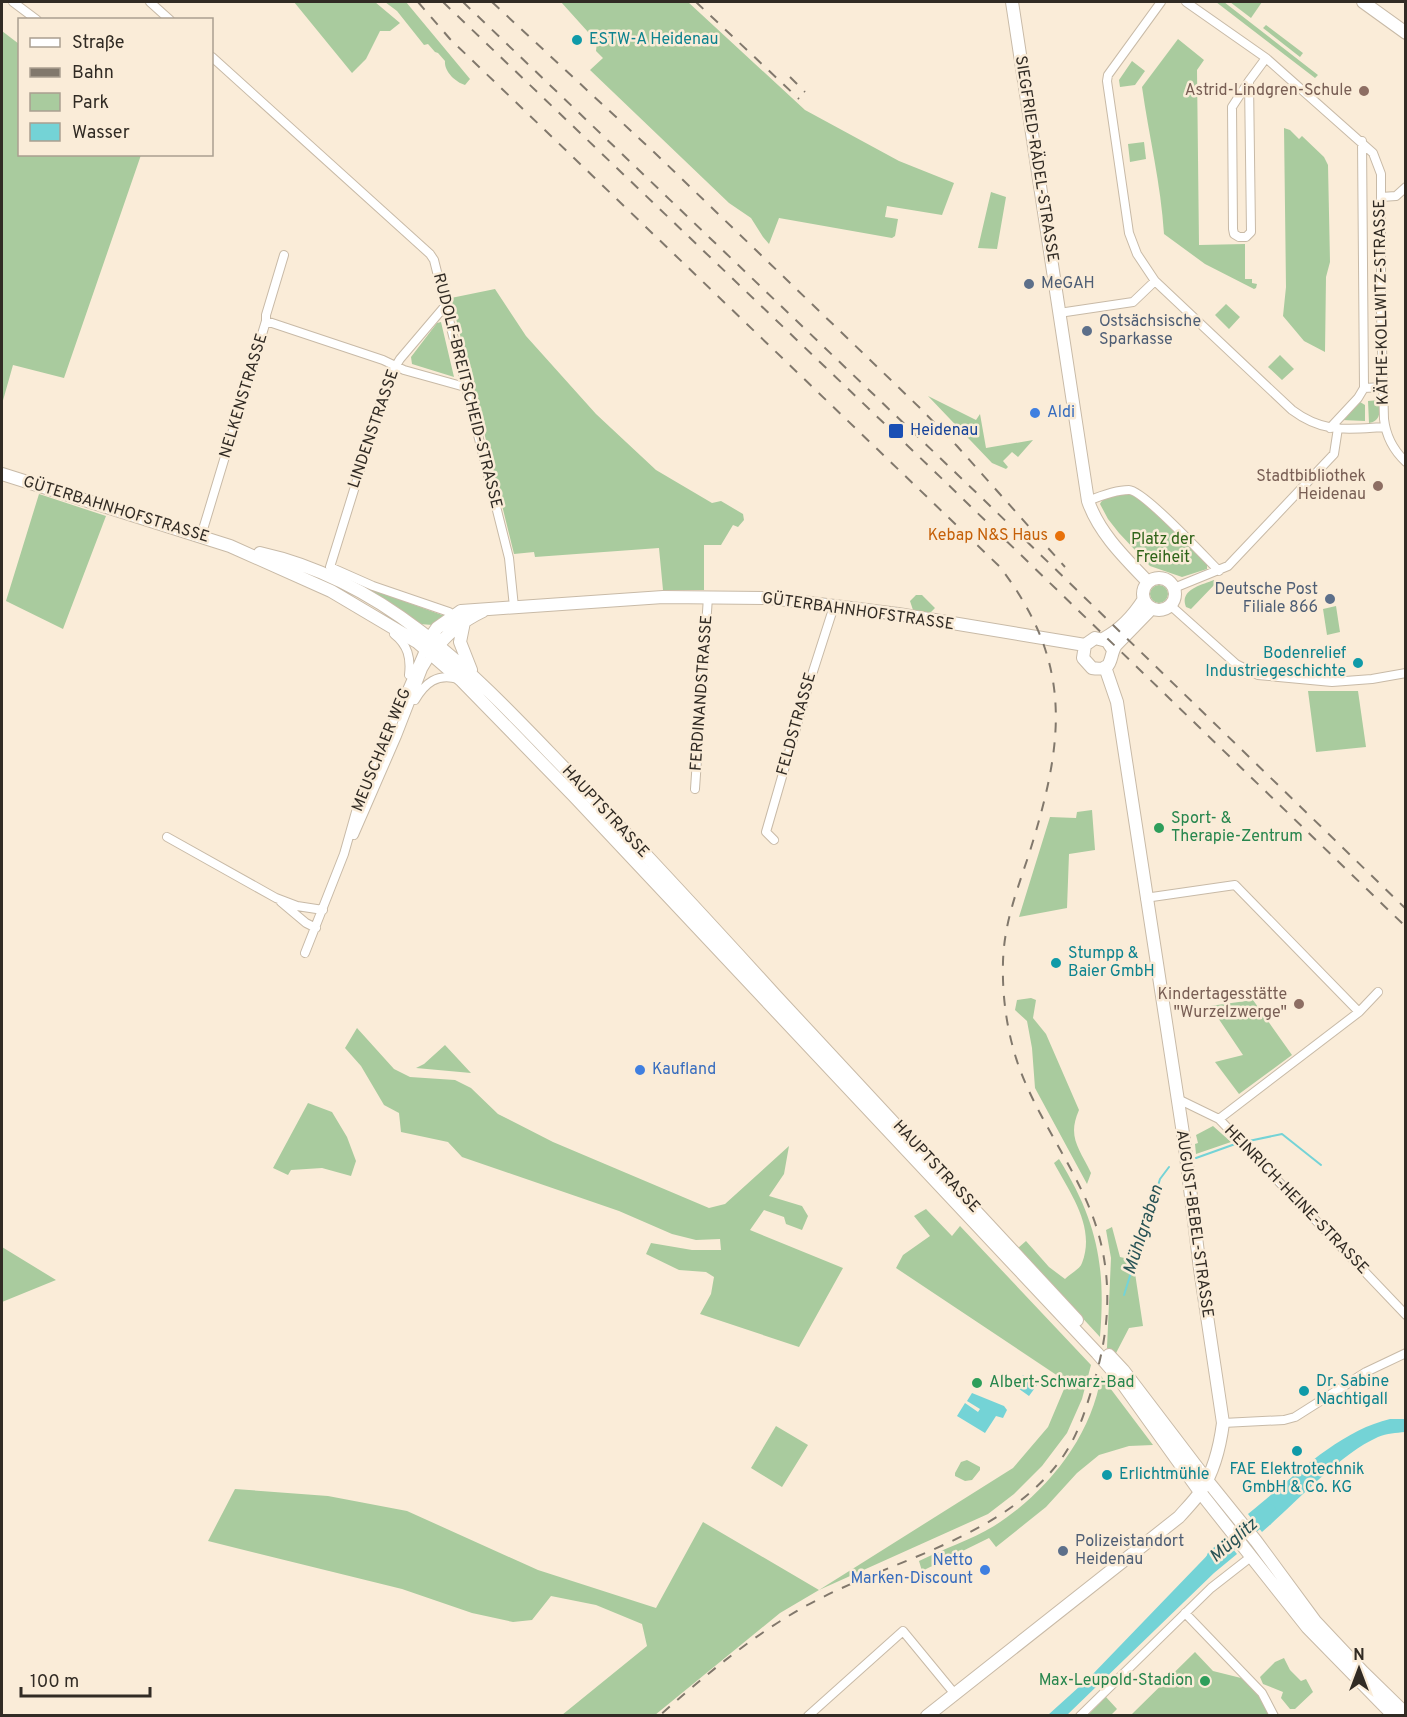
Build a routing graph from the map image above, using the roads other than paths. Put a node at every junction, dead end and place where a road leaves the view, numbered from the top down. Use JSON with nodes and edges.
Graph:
{"nodes":[{"id":1,"x":13,"y":2,"type":"edge"},
{"id":2,"x":150,"y":2,"type":"edge"},
{"id":3,"x":1012,"y":2,"type":"edge"},
{"id":4,"x":1161,"y":2,"type":"edge"},
{"id":5,"x":1186,"y":2,"type":"edge"},
{"id":6,"x":1363,"y":2,"type":"edge"},
{"id":7,"x":34,"y":18,"type":"edge"},
{"id":8,"x":168,"y":18,"type":"edge"},
{"id":9,"x":1406,"y":33,"type":"edge"},
{"id":10,"x":213,"y":58,"type":"edge"},
{"id":11,"x":1266,"y":58,"type":"junction"},
{"id":12,"x":1250,"y":81,"type":"junction"},
{"id":13,"x":1362,"y":141,"type":"junction"},
{"id":14,"x":1406,"y":187,"type":"edge"},
{"id":15,"x":1381,"y":197,"type":"junction"},
{"id":16,"x":284,"y":255,"type":"dead end"},
{"id":17,"x":1155,"y":281,"type":"junction"},
{"id":18,"x":445,"y":306,"type":"junction"},
{"id":19,"x":1059,"y":313,"type":"junction"},
{"id":20,"x":266,"y":321,"type":"junction"},
{"id":21,"x":394,"y":366,"type":"junction"},
{"id":22,"x":465,"y":387,"type":"junction"},
{"id":23,"x":1383,"y":387,"type":"junction"},
{"id":24,"x":1364,"y":388,"type":"junction"},
{"id":25,"x":1385,"y":427,"type":"junction"},
{"id":26,"x":1334,"y":428,"type":"junction"},
{"id":27,"x":1406,"y":462,"type":"edge"},
{"id":28,"x":2,"y":474,"type":"edge"},
{"id":29,"x":1088,"y":501,"type":"junction"},
{"id":30,"x":201,"y":536,"type":"junction"},
{"id":31,"x":230,"y":546,"type":"junction"},
{"id":32,"x":1219,"y":571,"type":"junction"},
{"id":33,"x":1148,"y":582,"type":"junction"},
{"id":34,"x":1174,"y":588,"type":"junction"},
{"id":35,"x":708,"y":597,"type":"junction"},
{"id":36,"x":1148,"y":604,"type":"junction"},
{"id":37,"x":1170,"y":605,"type":"junction"},
{"id":38,"x":834,"y":606,"type":"junction"},
{"id":39,"x":514,"y":607,"type":"junction"},
{"id":40,"x":363,"y":609,"type":"junction"},
{"id":41,"x":486,"y":609,"type":"junction"},
{"id":42,"x":453,"y":615,"type":"junction"},
{"id":43,"x":464,"y":622,"type":"junction"},
{"id":44,"x":1103,"y":639,"type":"junction"},
{"id":45,"x":1084,"y":645,"type":"junction"},
{"id":46,"x":431,"y":646,"type":"junction"},
{"id":47,"x":1113,"y":650,"type":"junction"},
{"id":48,"x":1105,"y":668,"type":"junction"},
{"id":49,"x":1406,"y":673,"type":"edge"},
{"id":50,"x":468,"y":679,"type":"junction"},
{"id":51,"x":408,"y":684,"type":"junction"},
{"id":52,"x":405,"y":715,"type":"junction"},
{"id":53,"x":695,"y":789,"type":"dead end"},
{"id":54,"x":167,"y":837,"type":"dead end"},
{"id":55,"x":774,"y":840,"type":"dead end"},
{"id":56,"x":344,"y":854,"type":"junction"},
{"id":57,"x":276,"y":898,"type":"junction"},
{"id":58,"x":1145,"y":898,"type":"junction"},
{"id":59,"x":323,"y":910,"type":"junction"},
{"id":60,"x":316,"y":928,"type":"junction"},
{"id":61,"x":305,"y":953,"type":"dead end"},
{"id":62,"x":1378,"y":992,"type":"dead end"},
{"id":63,"x":1359,"y":1012,"type":"junction"},
{"id":64,"x":1177,"y":1101,"type":"junction"},
{"id":65,"x":1219,"y":1119,"type":"junction"},
{"id":66,"x":1406,"y":1315,"type":"edge"},
{"id":67,"x":1406,"y":1353,"type":"edge"},
{"id":68,"x":1223,"y":1423,"type":"junction"},
{"id":69,"x":1206,"y":1479,"type":"junction"},
{"id":70,"x":1200,"y":1492,"type":"junction"},
{"id":71,"x":1249,"y":1553,"type":"junction"},
{"id":72,"x":1185,"y":1614,"type":"junction"},
{"id":73,"x":954,"y":1693,"type":"junction"},
{"id":74,"x":1406,"y":1714,"type":"edge"},
{"id":75,"x":808,"y":1716,"type":"edge"},
{"id":76,"x":927,"y":1716,"type":"edge"},
{"id":77,"x":1080,"y":1716,"type":"edge"},
{"id":78,"x":1274,"y":1716,"type":"edge"},
{"id":79,"x":1394,"y":1716,"type":"edge"}],
"edges":[{"from":1,"to":7,"type":"street"},
{"from":2,"to":8,"type":"street"},
{"from":3,"to":19,"type":"main road","name":"SIEGFRIED-RÄDEL-STRASSE"},
{"from":4,"to":17,"type":"street"},
{"from":5,"to":11,"type":"street","name":"KÄTHE-KOLLWITZ-STRASSE"},
{"from":6,"to":9,"type":"main road"},
{"from":10,"to":18,"type":"street","name":"RUDOLF-BREITSCHEID-STRASSE"},
{"from":11,"to":12,"type":"street"},
{"from":11,"to":13,"type":"street","name":"KÄTHE-KOLLWITZ-STRASSE"},
{"from":12,"to":12,"type":"street"},
{"from":13,"to":15,"type":"street","name":"KÄTHE-KOLLWITZ-STRASSE"},
{"from":13,"to":24,"type":"street","name":"KÄTHE-KOLLWITZ-STRASSE"},
{"from":14,"to":15,"type":"street"},
{"from":15,"to":23,"type":"street","name":"KÄTHE-KOLLWITZ-STRASSE"},
{"from":16,"to":20,"type":"street","name":"NELKENSTRASSE"},
{"from":17,"to":19,"type":"street"},
{"from":17,"to":26,"type":"street"},
{"from":18,"to":21,"type":"street","name":"LINDENSTRASSE"},
{"from":18,"to":22,"type":"street","name":"RUDOLF-BREITSCHEID-STRASSE"},
{"from":19,"to":29,"type":"main road","name":"SIEGFRIED-RÄDEL-STRASSE"},
{"from":20,"to":21,"type":"street"},
{"from":20,"to":30,"type":"street","name":"NELKENSTRASSE"},
{"from":21,"to":22,"type":"street"},
{"from":21,"to":42,"type":"street","name":"LINDENSTRASSE"},
{"from":22,"to":39,"type":"street","name":"RUDOLF-BREITSCHEID-STRASSE"},
{"from":23,"to":24,"type":"street"},
{"from":23,"to":25,"type":"street","name":"KÄTHE-KOLLWITZ-STRASSE"},
{"from":24,"to":26,"type":"street"},
{"from":25,"to":26,"type":"street"},
{"from":25,"to":27,"type":"street","name":"KÄTHE-KOLLWITZ-STRASSE"},
{"from":26,"to":32,"type":"street"},
{"from":28,"to":30,"type":"main road","name":"GÜTERBAHNHOFSTRASSE"},
{"from":29,"to":32,"type":"street"},
{"from":29,"to":33,"type":"main road","name":"SIEGFRIED-RÄDEL-STRASSE"},
{"from":30,"to":31,"type":"main road","name":"GÜTERBAHNHOFSTRASSE"},
{"from":31,"to":40,"type":"main road","name":"GÜTERBAHNHOFSTRASSE"},
{"from":31,"to":46,"type":"main road","name":"GÜTERBAHNHOFSTRASSE"},
{"from":32,"to":34,"type":"street"},
{"from":33,"to":34,"type":"main road"},
{"from":33,"to":36,"type":"main road"},
{"from":34,"to":37,"type":"main road"},
{"from":35,"to":38,"type":"main road","name":"GÜTERBAHNHOFSTRASSE"},
{"from":35,"to":39,"type":"main road","name":"GÜTERBAHNHOFSTRASSE"},
{"from":35,"to":53,"type":"street","name":"FERDINANDSTRASSE"},
{"from":36,"to":37,"type":"main road"},
{"from":36,"to":44,"type":"main road"},
{"from":36,"to":47,"type":"main road"},
{"from":37,"to":49,"type":"street"},
{"from":38,"to":45,"type":"main road","name":"GÜTERBAHNHOFSTRASSE"},
{"from":38,"to":55,"type":"street","name":"FELDSTRASSE"},
{"from":39,"to":41,"type":"main road","name":"GÜTERBAHNHOFSTRASSE"},
{"from":40,"to":46,"type":"main road","name":"GÜTERBAHNHOFSTRASSE"},
{"from":40,"to":51,"type":"street"},
{"from":41,"to":42,"type":"main road","name":"GÜTERBAHNHOFSTRASSE"},
{"from":41,"to":43,"type":"main road","name":"GÜTERBAHNHOFSTRASSE"},
{"from":42,"to":46,"type":"main road"},
{"from":43,"to":46,"type":"main road","name":"GÜTERBAHNHOFSTRASSE"},
{"from":43,"to":50,"type":"main road"},
{"from":44,"to":45,"type":"main road"},
{"from":44,"to":47,"type":"main road"},
{"from":45,"to":48,"type":"main road"},
{"from":46,"to":50,"type":"main road","name":"HAUPTSTRASSE"},
{"from":46,"to":51,"type":"street","name":"MEUSCHAER WEG"},
{"from":46,"to":52,"type":"street","name":"MEUSCHAER WEG"},
{"from":47,"to":48,"type":"main road"},
{"from":48,"to":58,"type":"main road","name":"AUGUST-BEBEL-STRASSE"},
{"from":50,"to":52,"type":"street"},
{"from":50,"to":69,"type":"main road","name":"HAUPTSTRASSE"},
{"from":50,"to":70,"type":"main road","name":"HAUPTSTRASSE"},
{"from":51,"to":56,"type":"street","name":"MEUSCHAER WEG"},
{"from":52,"to":56,"type":"street","name":"MEUSCHAER WEG"},
{"from":54,"to":57,"type":"street"},
{"from":56,"to":59,"type":"street","name":"MEUSCHAER WEG"},
{"from":57,"to":59,"type":"street"},
{"from":57,"to":60,"type":"street"},
{"from":58,"to":63,"type":"street"},
{"from":58,"to":64,"type":"main road","name":"AUGUST-BEBEL-STRASSE"},
{"from":59,"to":60,"type":"street","name":"MEUSCHAER WEG"},
{"from":60,"to":61,"type":"street","name":"MEUSCHAER WEG"},
{"from":62,"to":63,"type":"street"},
{"from":63,"to":65,"type":"street"},
{"from":64,"to":65,"type":"street","name":"HEINRICH-HEINE-STRASSE"},
{"from":64,"to":68,"type":"main road","name":"AUGUST-BEBEL-STRASSE"},
{"from":65,"to":66,"type":"street","name":"HEINRICH-HEINE-STRASSE"},
{"from":67,"to":68,"type":"street"},
{"from":68,"to":69,"type":"main road","name":"AUGUST-BEBEL-STRASSE"},
{"from":69,"to":70,"type":"main road","name":"AUGUST-BEBEL-STRASSE"},
{"from":69,"to":74,"type":"main road","name":"HAUPTSTRASSE"},
{"from":70,"to":71,"type":"main road","name":"HAUPTSTRASSE"},
{"from":70,"to":73,"type":"main road","name":"AUGUST-BEBEL-STRASSE"},
{"from":71,"to":72,"type":"street"},
{"from":71,"to":79,"type":"main road","name":"HAUPTSTRASSE"},
{"from":72,"to":77,"type":"street"},
{"from":72,"to":78,"type":"street"},
{"from":73,"to":75,"type":"street"},
{"from":73,"to":76,"type":"main road","name":"AUGUST-BEBEL-STRASSE"}]}
